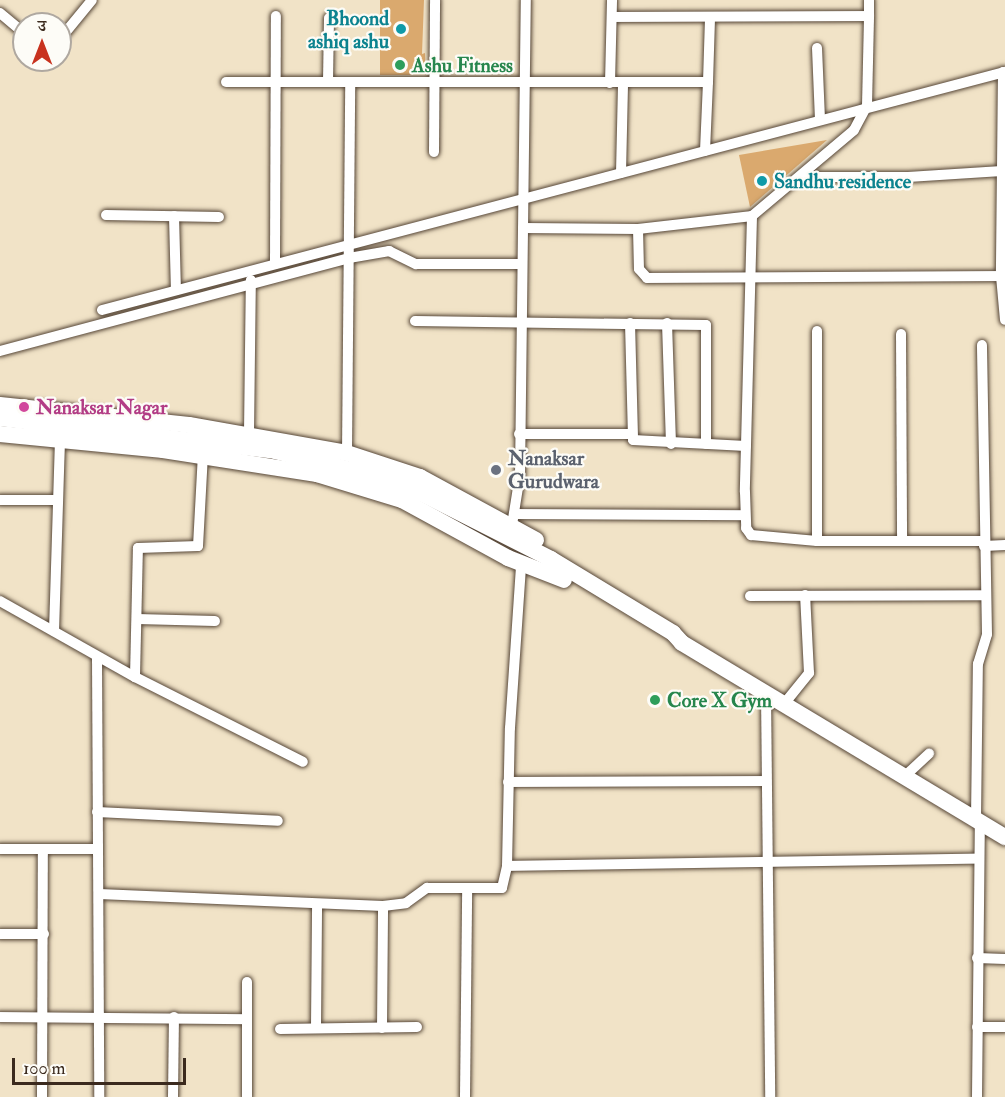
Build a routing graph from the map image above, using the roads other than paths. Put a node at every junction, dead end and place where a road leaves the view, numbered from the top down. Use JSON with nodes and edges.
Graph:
{"nodes":[{"id":1,"x":92,"y":0,"type":"edge"},
{"id":2,"x":435,"y":0,"type":"edge"},
{"id":3,"x":526,"y":0,"type":"edge"},
{"id":4,"x":612,"y":0,"type":"edge"},
{"id":5,"x":869,"y":0,"type":"edge"},
{"id":6,"x":0,"y":13,"type":"edge"},
{"id":7,"x":276,"y":16,"type":"dead end"},
{"id":8,"x":869,"y":16,"type":"junction"},
{"id":9,"x":612,"y":17,"type":"junction"},
{"id":10,"x":710,"y":17,"type":"junction"},
{"id":11,"x":329,"y":18,"type":"dead end"},
{"id":12,"x":12,"y":23,"type":"edge"},
{"id":13,"x":72,"y":24,"type":"edge"},
{"id":14,"x":817,"y":48,"type":"dead end"},
{"id":15,"x":1004,"y":72,"type":"edge"},
{"id":16,"x":434,"y":81,"type":"junction"},
{"id":17,"x":226,"y":82,"type":"dead end"},
{"id":18,"x":274,"y":82,"type":"junction"},
{"id":19,"x":328,"y":82,"type":"junction"},
{"id":20,"x":350,"y":82,"type":"junction"},
{"id":21,"x":523,"y":82,"type":"junction"},
{"id":22,"x":708,"y":82,"type":"junction"},
{"id":23,"x":610,"y":83,"type":"junction"},
{"id":24,"x":623,"y":83,"type":"junction"},
{"id":25,"x":867,"y":106,"type":"junction"},
{"id":26,"x":820,"y":120,"type":"junction"},
{"id":27,"x":434,"y":152,"type":"dead end"},
{"id":28,"x":705,"y":152,"type":"junction"},
{"id":29,"x":1002,"y":171,"type":"junction"},
{"id":30,"x":621,"y":172,"type":"junction"},
{"id":31,"x":801,"y":177,"type":"junction"},
{"id":32,"x":521,"y":200,"type":"junction"},
{"id":33,"x":106,"y":215,"type":"dead end"},
{"id":34,"x":174,"y":216,"type":"junction"},
{"id":35,"x":752,"y":216,"type":"junction"},
{"id":36,"x":219,"y":217,"type":"dead end"},
{"id":37,"x":523,"y":228,"type":"junction"},
{"id":38,"x":638,"y":229,"type":"junction"},
{"id":39,"x":349,"y":244,"type":"junction"},
{"id":40,"x":349,"y":258,"type":"junction"},
{"id":41,"x":275,"y":264,"type":"junction"},
{"id":42,"x":522,"y":264,"type":"junction"},
{"id":43,"x":251,"y":270,"type":"junction"},
{"id":44,"x":750,"y":276,"type":"junction"},
{"id":45,"x":1001,"y":276,"type":"junction"},
{"id":46,"x":251,"y":286,"type":"junction"},
{"id":47,"x":176,"y":290,"type":"junction"},
{"id":48,"x":114,"y":307,"type":"junction"},
{"id":49,"x":102,"y":310,"type":"dead end"},
{"id":50,"x":1005,"y":320,"type":"edge"},
{"id":51,"x":117,"y":321,"type":"junction"},
{"id":52,"x":415,"y":321,"type":"dead end"},
{"id":53,"x":522,"y":322,"type":"junction"},
{"id":54,"x":630,"y":323,"type":"junction"},
{"id":55,"x":667,"y":323,"type":"junction"},
{"id":56,"x":817,"y":330,"type":"dead end"},
{"id":57,"x":901,"y":334,"type":"dead end"},
{"id":58,"x":982,"y":345,"type":"dead end"},
{"id":59,"x":0,"y":351,"type":"edge"},
{"id":60,"x":0,"y":405,"type":"edge"},
{"id":61,"x":0,"y":418,"type":"edge"},
{"id":62,"x":249,"y":433,"type":"junction"},
{"id":63,"x":0,"y":434,"type":"edge"},
{"id":64,"x":519,"y":434,"type":"junction"},
{"id":65,"x":632,"y":434,"type":"junction"},
{"id":66,"x":60,"y":440,"type":"junction"},
{"id":67,"x":671,"y":444,"type":"junction"},
{"id":68,"x":706,"y":444,"type":"junction"},
{"id":69,"x":746,"y":446,"type":"junction"},
{"id":70,"x":347,"y":453,"type":"junction"},
{"id":71,"x":203,"y":455,"type":"junction"},
{"id":72,"x":0,"y":500,"type":"edge"},
{"id":73,"x":58,"y":500,"type":"junction"},
{"id":74,"x":745,"y":515,"type":"junction"},
{"id":75,"x":512,"y":526,"type":"junction"},
{"id":76,"x":818,"y":541,"type":"junction"},
{"id":77,"x":902,"y":541,"type":"junction"},
{"id":78,"x":984,"y":543,"type":"junction"},
{"id":79,"x":1005,"y":545,"type":"edge"},
{"id":80,"x":521,"y":565,"type":"junction"},
{"id":81,"x":567,"y":575,"type":"junction"},
{"id":82,"x":805,"y":595,"type":"junction"},
{"id":83,"x":986,"y":595,"type":"junction"},
{"id":84,"x":750,"y":596,"type":"dead end"},
{"id":85,"x":0,"y":601,"type":"edge"},
{"id":86,"x":137,"y":619,"type":"junction"},
{"id":87,"x":215,"y":621,"type":"dead end"},
{"id":88,"x":54,"y":631,"type":"junction"},
{"id":89,"x":97,"y":657,"type":"junction"},
{"id":90,"x":135,"y":677,"type":"junction"},
{"id":91,"x":766,"y":693,"type":"junction"},
{"id":92,"x":784,"y":704,"type":"junction"},
{"id":93,"x":928,"y":754,"type":"dead end"},
{"id":94,"x":303,"y":762,"type":"dead end"},
{"id":95,"x":904,"y":776,"type":"junction"},
{"id":96,"x":766,"y":781,"type":"junction"},
{"id":97,"x":508,"y":782,"type":"junction"},
{"id":98,"x":97,"y":812,"type":"junction"},
{"id":99,"x":278,"y":821,"type":"dead end"},
{"id":100,"x":978,"y":821,"type":"junction"},
{"id":101,"x":1005,"y":837,"type":"edge"},
{"id":102,"x":0,"y":849,"type":"edge"},
{"id":103,"x":43,"y":849,"type":"junction"},
{"id":104,"x":98,"y":849,"type":"junction"},
{"id":105,"x":978,"y":859,"type":"junction"},
{"id":106,"x":765,"y":864,"type":"junction"},
{"id":107,"x":507,"y":866,"type":"junction"},
{"id":108,"x":466,"y":889,"type":"junction"},
{"id":109,"x":99,"y":894,"type":"junction"},
{"id":110,"x":317,"y":904,"type":"junction"},
{"id":111,"x":383,"y":906,"type":"junction"},
{"id":112,"x":0,"y":934,"type":"edge"},
{"id":113,"x":44,"y":934,"type":"junction"},
{"id":114,"x":977,"y":958,"type":"junction"},
{"id":115,"x":1005,"y":959,"type":"edge"},
{"id":116,"x":247,"y":982,"type":"dead end"},
{"id":117,"x":0,"y":1017,"type":"edge"},
{"id":118,"x":99,"y":1017,"type":"junction"},
{"id":119,"x":174,"y":1017,"type":"junction"},
{"id":120,"x":42,"y":1018,"type":"junction"},
{"id":121,"x":247,"y":1019,"type":"junction"},
{"id":122,"x":977,"y":1027,"type":"junction"},
{"id":123,"x":1005,"y":1027,"type":"edge"},
{"id":124,"x":316,"y":1028,"type":"junction"},
{"id":125,"x":382,"y":1028,"type":"junction"},
{"id":126,"x":417,"y":1028,"type":"dead end"},
{"id":127,"x":280,"y":1029,"type":"dead end"},
{"id":128,"x":42,"y":1097,"type":"edge"},
{"id":129,"x":99,"y":1097,"type":"edge"},
{"id":130,"x":173,"y":1097,"type":"edge"},
{"id":131,"x":247,"y":1097,"type":"edge"},
{"id":132,"x":465,"y":1097,"type":"edge"},
{"id":133,"x":770,"y":1097,"type":"edge"},
{"id":134,"x":977,"y":1097,"type":"edge"}],
"edges":[{"from":1,"to":13,"type":"street"},
{"from":2,"to":16,"type":"street"},
{"from":3,"to":21,"type":"street"},
{"from":4,"to":9,"type":"street"},
{"from":5,"to":8,"type":"street"},
{"from":6,"to":12,"type":"street"},
{"from":7,"to":18,"type":"street"},
{"from":8,"to":10,"type":"street"},
{"from":8,"to":25,"type":"street"},
{"from":9,"to":10,"type":"street"},
{"from":9,"to":23,"type":"street"},
{"from":10,"to":22,"type":"street"},
{"from":11,"to":19,"type":"street"},
{"from":14,"to":26,"type":"street"},
{"from":15,"to":25,"type":"street"},
{"from":15,"to":29,"type":"street"},
{"from":16,"to":20,"type":"street"},
{"from":16,"to":21,"type":"street"},
{"from":16,"to":27,"type":"street"},
{"from":17,"to":18,"type":"street"},
{"from":18,"to":19,"type":"street"},
{"from":18,"to":41,"type":"street"},
{"from":19,"to":20,"type":"street"},
{"from":20,"to":39,"type":"street"},
{"from":21,"to":23,"type":"street"},
{"from":21,"to":32,"type":"street"},
{"from":22,"to":24,"type":"street"},
{"from":22,"to":28,"type":"street"},
{"from":23,"to":24,"type":"street"},
{"from":24,"to":30,"type":"street"},
{"from":25,"to":26,"type":"street"},
{"from":25,"to":31,"type":"street"},
{"from":26,"to":28,"type":"street"},
{"from":28,"to":30,"type":"street"},
{"from":29,"to":31,"type":"street"},
{"from":29,"to":45,"type":"street"},
{"from":30,"to":32,"type":"street"},
{"from":31,"to":35,"type":"street"},
{"from":32,"to":37,"type":"street"},
{"from":32,"to":39,"type":"street"},
{"from":33,"to":34,"type":"street"},
{"from":34,"to":36,"type":"street"},
{"from":34,"to":47,"type":"street"},
{"from":35,"to":38,"type":"street"},
{"from":35,"to":44,"type":"street"},
{"from":37,"to":38,"type":"street"},
{"from":37,"to":42,"type":"street"},
{"from":38,"to":44,"type":"street"},
{"from":39,"to":40,"type":"street"},
{"from":39,"to":41,"type":"street"},
{"from":40,"to":42,"type":"street"},
{"from":40,"to":46,"type":"street"},
{"from":40,"to":70,"type":"street"},
{"from":41,"to":43,"type":"street"},
{"from":42,"to":53,"type":"street"},
{"from":43,"to":46,"type":"street"},
{"from":43,"to":47,"type":"street"},
{"from":44,"to":45,"type":"street"},
{"from":44,"to":69,"type":"street"},
{"from":45,"to":50,"type":"street"},
{"from":46,"to":51,"type":"street"},
{"from":46,"to":62,"type":"street"},
{"from":47,"to":48,"type":"street"},
{"from":48,"to":49,"type":"street"},
{"from":48,"to":51,"type":"street"},
{"from":51,"to":59,"type":"street"},
{"from":52,"to":53,"type":"street"},
{"from":53,"to":54,"type":"street"},
{"from":53,"to":64,"type":"street"},
{"from":54,"to":55,"type":"street"},
{"from":54,"to":65,"type":"street"},
{"from":55,"to":67,"type":"street"},
{"from":55,"to":68,"type":"street"},
{"from":56,"to":76,"type":"street"},
{"from":57,"to":77,"type":"street"},
{"from":58,"to":78,"type":"street"},
{"from":60,"to":62,"type":"main road"},
{"from":61,"to":75,"type":"main road"},
{"from":62,"to":70,"type":"main road"},
{"from":63,"to":66,"type":"main road"},
{"from":64,"to":65,"type":"street"},
{"from":64,"to":75,"type":"street"},
{"from":65,"to":67,"type":"street"},
{"from":66,"to":71,"type":"main road"},
{"from":66,"to":73,"type":"street"},
{"from":67,"to":68,"type":"street"},
{"from":68,"to":69,"type":"street"},
{"from":69,"to":74,"type":"street"},
{"from":70,"to":75,"type":"main road"},
{"from":71,"to":80,"type":"main road"},
{"from":71,"to":86,"type":"street"},
{"from":72,"to":73,"type":"street"},
{"from":73,"to":88,"type":"street"},
{"from":74,"to":75,"type":"street"},
{"from":74,"to":76,"type":"street"},
{"from":75,"to":81,"type":"main road"},
{"from":76,"to":77,"type":"street"},
{"from":77,"to":78,"type":"street"},
{"from":78,"to":79,"type":"street"},
{"from":78,"to":83,"type":"street"},
{"from":80,"to":81,"type":"main road"},
{"from":80,"to":97,"type":"street"},
{"from":81,"to":91,"type":"main road"},
{"from":82,"to":83,"type":"street"},
{"from":82,"to":84,"type":"street"},
{"from":82,"to":92,"type":"street"},
{"from":83,"to":100,"type":"street"},
{"from":85,"to":88,"type":"street"},
{"from":86,"to":87,"type":"street"},
{"from":86,"to":90,"type":"street"},
{"from":88,"to":89,"type":"street"},
{"from":89,"to":90,"type":"street"},
{"from":89,"to":98,"type":"street"},
{"from":90,"to":94,"type":"street"},
{"from":91,"to":92,"type":"main road"},
{"from":91,"to":96,"type":"street"},
{"from":92,"to":95,"type":"main road"},
{"from":93,"to":95,"type":"street"},
{"from":95,"to":100,"type":"main road"},
{"from":96,"to":97,"type":"street"},
{"from":96,"to":106,"type":"street"},
{"from":97,"to":107,"type":"street"},
{"from":98,"to":99,"type":"street"},
{"from":98,"to":104,"type":"street"},
{"from":100,"to":101,"type":"main road"},
{"from":100,"to":105,"type":"street"},
{"from":102,"to":103,"type":"street"},
{"from":103,"to":104,"type":"street"},
{"from":103,"to":113,"type":"street"},
{"from":104,"to":109,"type":"street"},
{"from":105,"to":106,"type":"street"},
{"from":105,"to":114,"type":"street"},
{"from":106,"to":107,"type":"street"},
{"from":106,"to":133,"type":"street"},
{"from":107,"to":108,"type":"street"},
{"from":108,"to":111,"type":"street"},
{"from":108,"to":132,"type":"street"},
{"from":109,"to":110,"type":"street"},
{"from":109,"to":118,"type":"street"},
{"from":110,"to":111,"type":"street"},
{"from":110,"to":124,"type":"street"},
{"from":111,"to":125,"type":"street"},
{"from":112,"to":113,"type":"street"},
{"from":113,"to":120,"type":"street"},
{"from":114,"to":115,"type":"street"},
{"from":114,"to":122,"type":"street"},
{"from":116,"to":121,"type":"street"},
{"from":117,"to":120,"type":"street"},
{"from":118,"to":119,"type":"street"},
{"from":118,"to":120,"type":"street"},
{"from":118,"to":129,"type":"street"},
{"from":119,"to":121,"type":"street"},
{"from":119,"to":130,"type":"street"},
{"from":120,"to":128,"type":"street"},
{"from":121,"to":131,"type":"street"},
{"from":122,"to":123,"type":"street"},
{"from":122,"to":134,"type":"street"},
{"from":124,"to":125,"type":"street"},
{"from":124,"to":127,"type":"street"},
{"from":125,"to":126,"type":"street"}]}
